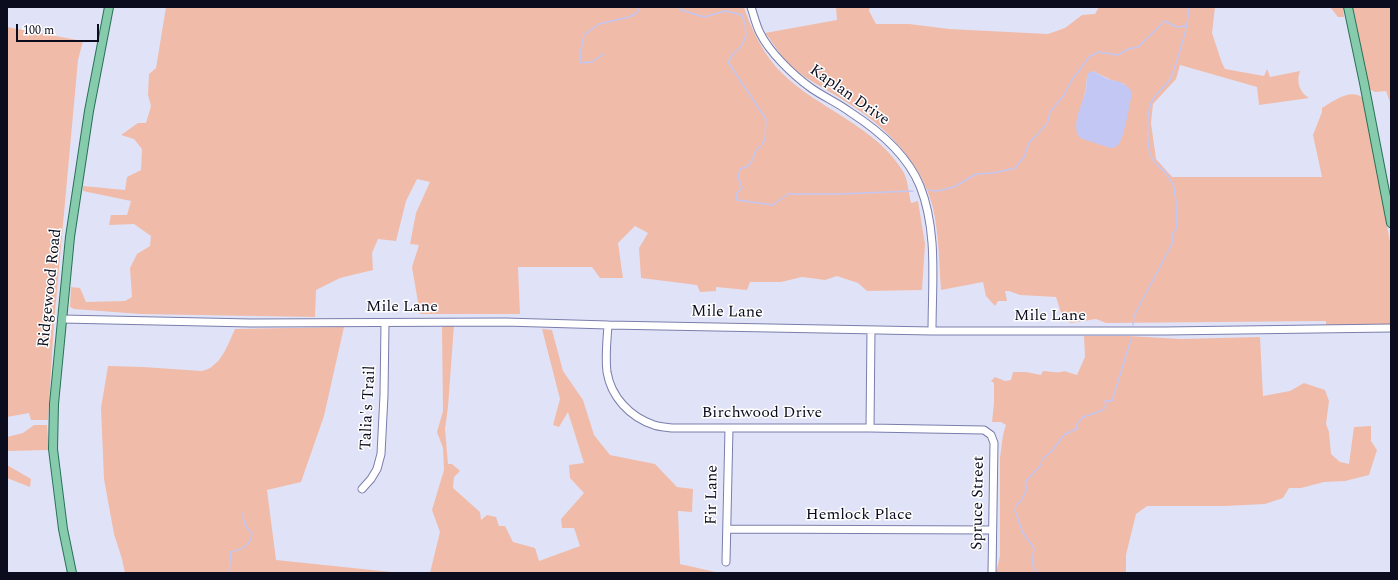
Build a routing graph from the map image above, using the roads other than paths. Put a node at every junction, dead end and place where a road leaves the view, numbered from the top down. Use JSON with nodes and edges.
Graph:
{"nodes":[{"id":1,"x":109,"y":7,"type":"edge"},
{"id":2,"x":751,"y":7,"type":"edge"},
{"id":3,"x":1348,"y":7,"type":"edge"},
{"id":4,"x":1391,"y":223,"type":"edge"},
{"id":5,"x":62,"y":319,"type":"junction"},
{"id":6,"x":386,"y":323,"type":"junction"},
{"id":7,"x":608,"y":325,"type":"junction"},
{"id":8,"x":1391,"y":328,"type":"edge"},
{"id":9,"x":871,"y":330,"type":"junction"},
{"id":10,"x":932,"y":330,"type":"junction"},
{"id":11,"x":729,"y":428,"type":"junction"},
{"id":12,"x":870,"y":428,"type":"junction"},
{"id":13,"x":991,"y":435,"type":"joint"},
{"id":14,"x":362,"y":489,"type":"dead end"},
{"id":15,"x":727,"y":529,"type":"junction"},
{"id":16,"x":992,"y":530,"type":"junction"},
{"id":17,"x":726,"y":562,"type":"dead end"},
{"id":18,"x":72,"y":573,"type":"edge"},
{"id":19,"x":992,"y":573,"type":"edge"}],
"edges":[{"from":1,"to":5,"type":"main road","name":"Ridgewood Road"},
{"from":2,"to":10,"type":"street","name":"Kaplan Drive"},
{"from":3,"to":4,"type":"main road"},
{"from":5,"to":6,"type":"street","name":"Mile Lane"},
{"from":5,"to":18,"type":"main road","name":"Ridgewood Road"},
{"from":6,"to":7,"type":"street","name":"Mile Lane"},
{"from":6,"to":14,"type":"street","name":"Talia's Trail"},
{"from":7,"to":9,"type":"street","name":"Mile Lane"},
{"from":7,"to":11,"type":"street","name":"Birchwood Drive"},
{"from":8,"to":10,"type":"street","name":"Mile Lane"},
{"from":9,"to":10,"type":"street","name":"Mile Lane"},
{"from":9,"to":12,"type":"street"},
{"from":11,"to":12,"type":"street","name":"Birchwood Drive"},
{"from":11,"to":15,"type":"street","name":"Fir Lane"},
{"from":12,"to":13,"type":"street","name":"Birchwood Drive"},
{"from":13,"to":16,"type":"street","name":"Spruce Street"},
{"from":15,"to":16,"type":"street","name":"Hemlock Place"},
{"from":15,"to":17,"type":"street","name":"Fir Lane"},
{"from":16,"to":19,"type":"street","name":"Spruce Street"}]}
